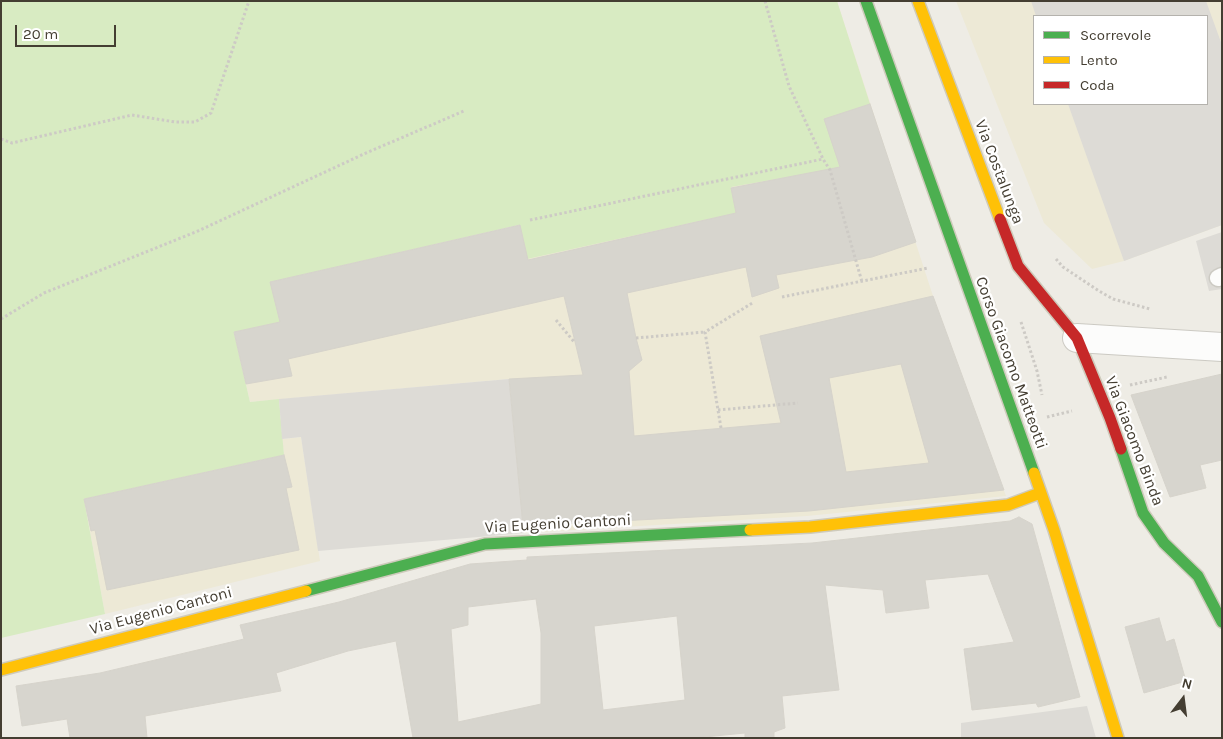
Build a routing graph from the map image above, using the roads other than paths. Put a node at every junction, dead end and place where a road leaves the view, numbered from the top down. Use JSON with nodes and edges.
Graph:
{"nodes":[{"id":1,"x":866,"y":1,"type":"edge"},
{"id":2,"x":918,"y":1,"type":"edge"},
{"id":3,"x":1077,"y":338,"type":"junction"},
{"id":4,"x":1222,"y":347,"type":"edge"},
{"id":5,"x":1040,"y":493,"type":"junction"},
{"id":6,"x":1222,"y":622,"type":"edge"},
{"id":7,"x":1,"y":670,"type":"edge"},
{"id":8,"x":1118,"y":738,"type":"edge"}],
"edges":[{"from":1,"to":5,"type":"street","name":"Corso Giacomo Matteotti"},
{"from":2,"to":3,"type":"street","name":"Via Costalunga"},
{"from":3,"to":4,"type":"street"},
{"from":3,"to":6,"type":"street","name":"Via Giacomo Binda"},
{"from":5,"to":7,"type":"street","name":"Via Eugenio Cantoni"},
{"from":5,"to":8,"type":"street","name":"Corso Giacomo Matteotti"}]}
